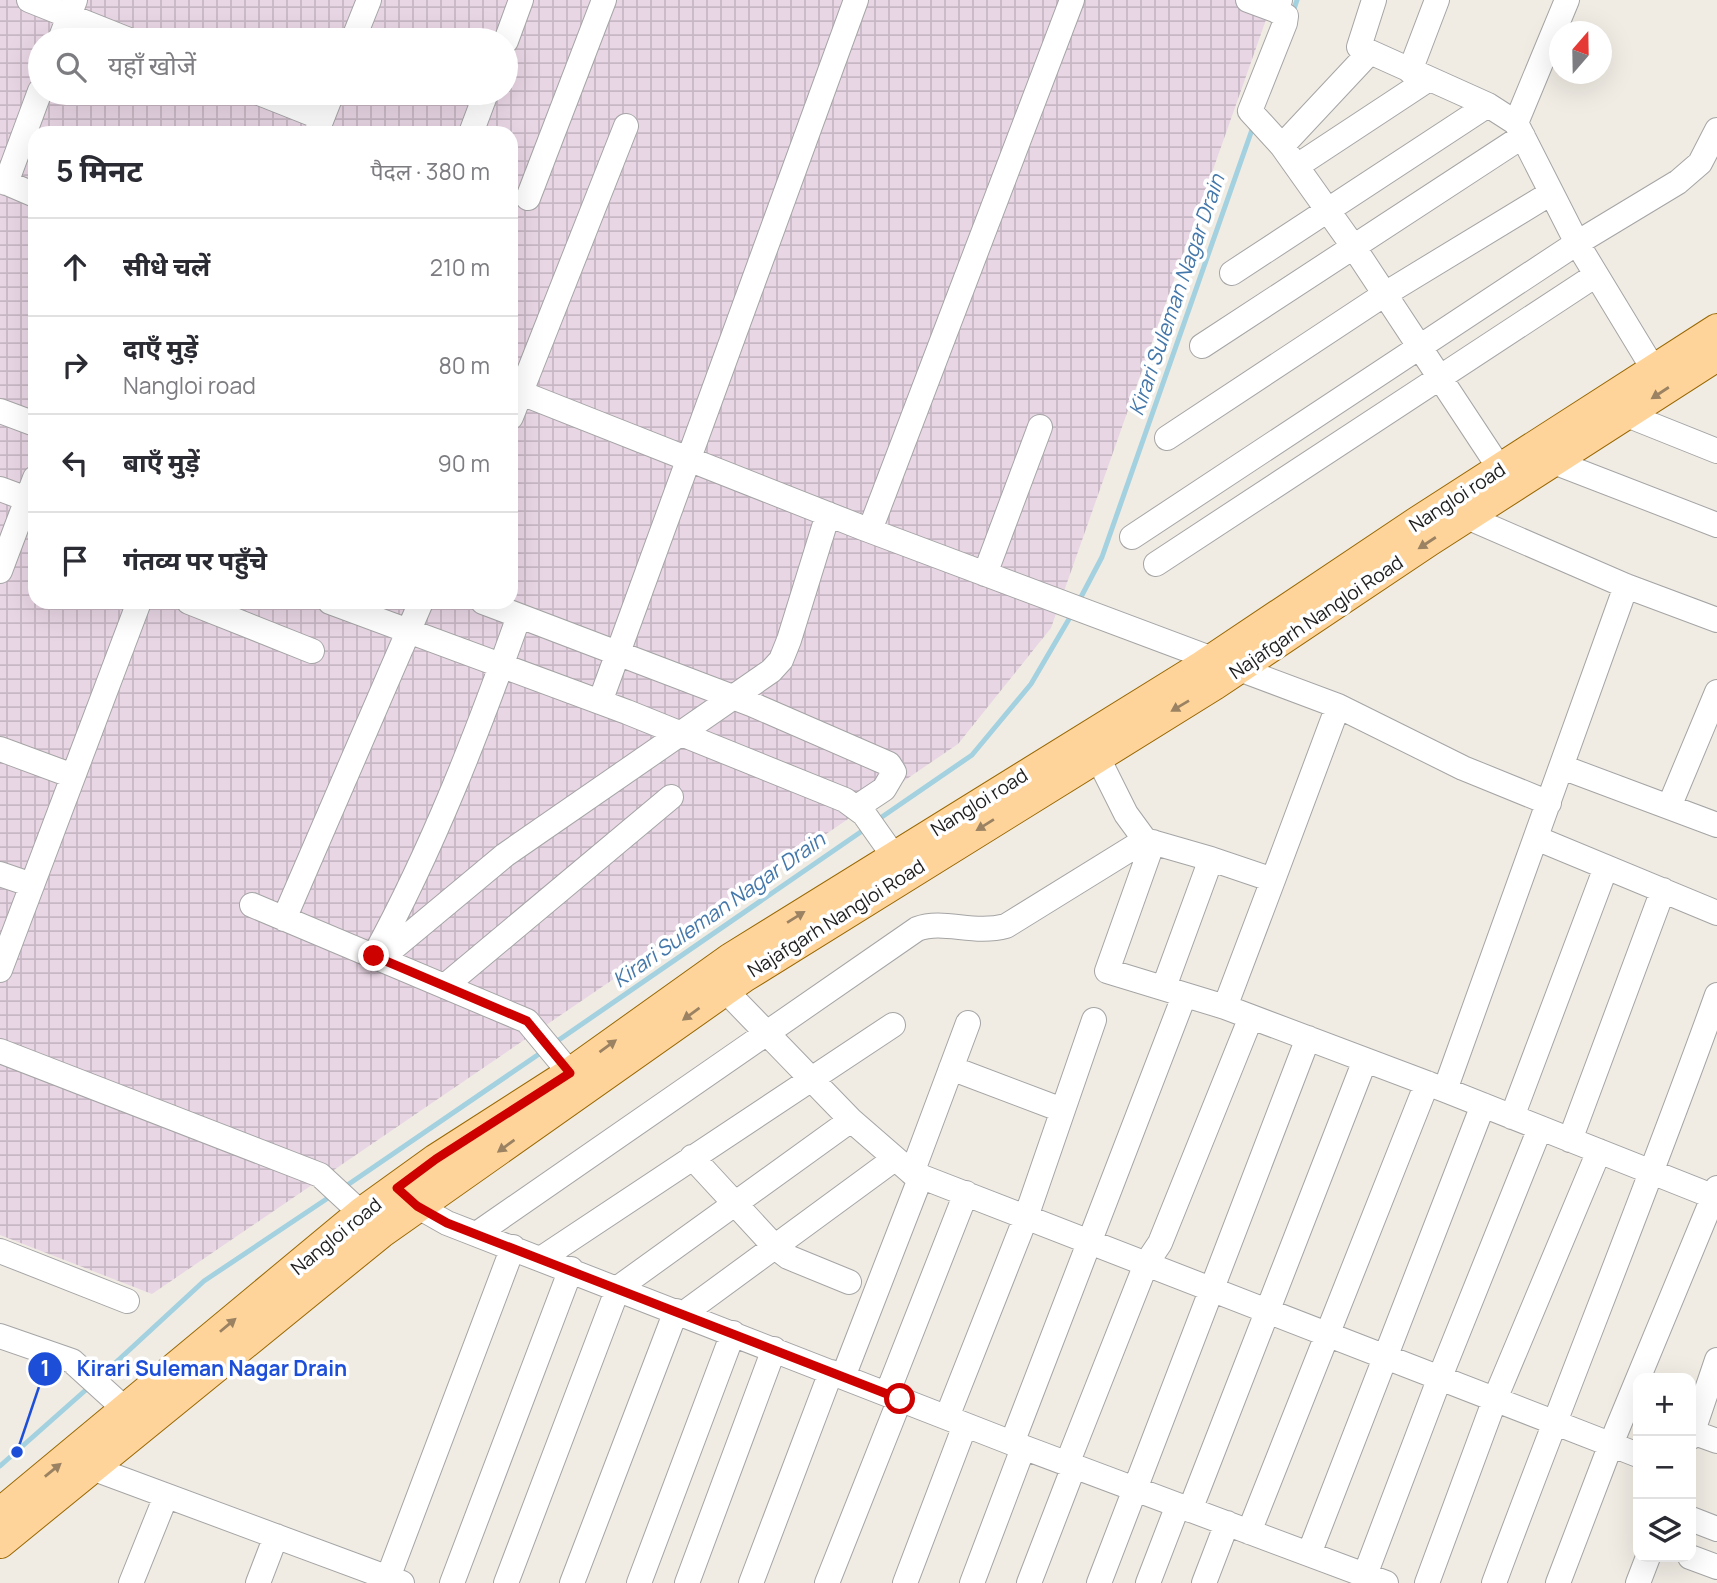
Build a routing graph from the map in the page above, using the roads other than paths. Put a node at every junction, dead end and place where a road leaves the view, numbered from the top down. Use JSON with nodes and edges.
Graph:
{"nodes":[{"id":1,"x":29,"y":0,"type":"edge"},
{"id":2,"x":369,"y":0,"type":"edge"},
{"id":3,"x":521,"y":0,"type":"edge"},
{"id":4,"x":604,"y":0,"type":"edge"},
{"id":5,"x":856,"y":0,"type":"edge"},
{"id":6,"x":1072,"y":0,"type":"edge"},
{"id":7,"x":1248,"y":0,"type":"edge"},
{"id":8,"x":1374,"y":0,"type":"edge"},
{"id":9,"x":1437,"y":0,"type":"edge"},
{"id":10,"x":1567,"y":0,"type":"edge"},
{"id":11,"x":1278,"y":5,"type":"edge"},
{"id":12,"x":72,"y":8,"type":"edge"},
{"id":13,"x":64,"y":28,"type":"edge"},
{"id":14,"x":108,"y":28,"type":"edge"},
{"id":15,"x":357,"y":28,"type":"edge"},
{"id":16,"x":511,"y":28,"type":"edge"},
{"id":17,"x":1369,"y":53,"type":"junction"},
{"id":18,"x":1420,"y":75,"type":"junction"},
{"id":19,"x":34,"y":105,"type":"edge"},
{"id":20,"x":282,"y":105,"type":"edge"},
{"id":21,"x":327,"y":105,"type":"edge"},
{"id":22,"x":482,"y":105,"type":"edge"},
{"id":23,"x":1488,"y":105,"type":"junction"},
{"id":24,"x":319,"y":125,"type":"edge"},
{"id":25,"x":474,"y":126,"type":"edge"},
{"id":26,"x":626,"y":126,"type":"dead end"},
{"id":27,"x":1520,"y":130,"type":"junction"},
{"id":28,"x":1717,"y":130,"type":"edge"},
{"id":29,"x":1276,"y":141,"type":"junction"},
{"id":30,"x":3,"y":182,"type":"edge"},
{"id":31,"x":28,"y":192,"type":"edge"},
{"id":32,"x":1551,"y":193,"type":"junction"},
{"id":33,"x":528,"y":198,"type":"dead end"},
{"id":34,"x":1328,"y":211,"type":"junction"},
{"id":35,"x":1577,"y":243,"type":"junction"},
{"id":36,"x":1353,"y":246,"type":"junction"},
{"id":37,"x":1232,"y":273,"type":"dead end"},
{"id":38,"x":1596,"y":275,"type":"junction"},
{"id":39,"x":1385,"y":294,"type":"junction"},
{"id":40,"x":1717,"y":329,"type":"edge"},
{"id":41,"x":1202,"y":345,"type":"dead end"},
{"id":42,"x":1419,"y":346,"type":"junction"},
{"id":43,"x":1717,"y":356,"type":"edge"},
{"id":44,"x":1654,"y":370,"type":"junction"},
{"id":45,"x":1441,"y":379,"type":"junction"},
{"id":46,"x":518,"y":386,"type":"edge"},
{"id":47,"x":518,"y":392,"type":"edge"},
{"id":48,"x":0,"y":411,"type":"edge"},
{"id":49,"x":1627,"y":415,"type":"junction"},
{"id":50,"x":28,"y":421,"type":"edge"},
{"id":51,"x":1040,"y":427,"type":"dead end"},
{"id":52,"x":1167,"y":438,"type":"dead end"},
{"id":53,"x":1717,"y":451,"type":"edge"},
{"id":54,"x":689,"y":459,"type":"junction"},
{"id":55,"x":1554,"y":461,"type":"junction"},
{"id":56,"x":1506,"y":479,"type":"junction"},
{"id":57,"x":0,"y":489,"type":"edge"},
{"id":58,"x":28,"y":492,"type":"edge"},
{"id":59,"x":28,"y":503,"type":"edge"},
{"id":60,"x":1458,"y":510,"type":"junction"},
{"id":61,"x":828,"y":514,"type":"junction"},
{"id":62,"x":1717,"y":525,"type":"edge"},
{"id":63,"x":870,"y":530,"type":"junction"},
{"id":64,"x":1132,"y":537,"type":"dead end"},
{"id":65,"x":1156,"y":564,"type":"dead end"},
{"id":66,"x":0,"y":571,"type":"edge"},
{"id":67,"x":985,"y":573,"type":"junction"},
{"id":68,"x":1626,"y":586,"type":"junction"},
{"id":69,"x":136,"y":609,"type":"edge"},
{"id":70,"x":207,"y":609,"type":"edge"},
{"id":71,"x":350,"y":609,"type":"edge"},
{"id":72,"x":418,"y":609,"type":"edge"},
{"id":73,"x":501,"y":609,"type":"edge"},
{"id":74,"x":519,"y":616,"type":"junction"},
{"id":75,"x":1717,"y":620,"type":"edge"},
{"id":76,"x":407,"y":630,"type":"junction"},
{"id":77,"x":312,"y":651,"type":"dead end"},
{"id":78,"x":618,"y":653,"type":"junction"},
{"id":79,"x":1225,"y":664,"type":"junction"},
{"id":80,"x":501,"y":665,"type":"junction"},
{"id":81,"x":1717,"y":692,"type":"edge"},
{"id":82,"x":730,"y":696,"type":"junction"},
{"id":83,"x":600,"y":702,"type":"junction"},
{"id":84,"x":1338,"y":706,"type":"junction"},
{"id":85,"x":681,"y":733,"type":"junction"},
{"id":86,"x":0,"y":749,"type":"edge"},
{"id":87,"x":1097,"y":757,"type":"junction"},
{"id":88,"x":1562,"y":767,"type":"junction"},
{"id":89,"x":73,"y":776,"type":"junction"},
{"id":90,"x":671,"y":797,"type":"dead end"},
{"id":91,"x":1549,"y":803,"type":"junction"},
{"id":92,"x":1670,"y":807,"type":"junction"},
{"id":93,"x":860,"y":810,"type":"junction"},
{"id":94,"x":1717,"y":825,"type":"edge"},
{"id":95,"x":1536,"y":838,"type":"junction"},
{"id":96,"x":1149,"y":841,"type":"junction"},
{"id":97,"x":886,"y":845,"type":"junction"},
{"id":98,"x":1210,"y":859,"type":"junction"},
{"id":99,"x":1605,"y":867,"type":"junction"},
{"id":100,"x":0,"y":874,"type":"edge"},
{"id":101,"x":1273,"y":880,"type":"junction"},
{"id":102,"x":32,"y":885,"type":"junction"},
{"id":103,"x":1663,"y":890,"type":"junction"},
{"id":104,"x":252,"y":905,"type":"dead end"},
{"id":105,"x":1717,"y":913,"type":"edge"},
{"id":106,"x":284,"y":919,"type":"junction"},
{"id":107,"x":377,"y":958,"type":"junction"},
{"id":108,"x":0,"y":970,"type":"edge"},
{"id":109,"x":445,"y":986,"type":"junction"},
{"id":110,"x":725,"y":990,"type":"junction"},
{"id":111,"x":1174,"y":992,"type":"junction"},
{"id":112,"x":1717,"y":995,"type":"edge"},
{"id":113,"x":1225,"y":1007,"type":"junction"},
{"id":114,"x":1251,"y":1017,"type":"junction"},
{"id":115,"x":1094,"y":1020,"type":"dead end"},
{"id":116,"x":968,"y":1023,"type":"dead end"},
{"id":117,"x":893,"y":1026,"type":"dead end"},
{"id":118,"x":766,"y":1033,"type":"junction"},
{"id":119,"x":1308,"y":1038,"type":"junction"},
{"id":120,"x":1708,"y":1049,"type":"edge"},
{"id":121,"x":0,"y":1051,"type":"edge"},
{"id":122,"x":1365,"y":1060,"type":"junction"},
{"id":123,"x":562,"y":1062,"type":"junction"},
{"id":124,"x":951,"y":1068,"type":"junction"},
{"id":125,"x":810,"y":1078,"type":"junction"},
{"id":126,"x":1436,"y":1087,"type":"junction"},
{"id":127,"x":1482,"y":1105,"type":"junction"},
{"id":128,"x":1062,"y":1110,"type":"junction"},
{"id":129,"x":1512,"y":1116,"type":"junction"},
{"id":130,"x":850,"y":1120,"type":"junction"},
{"id":131,"x":1540,"y":1128,"type":"junction"},
{"id":132,"x":1570,"y":1140,"type":"junction"},
{"id":133,"x":1599,"y":1151,"type":"junction"},
{"id":134,"x":692,"y":1157,"type":"junction"},
{"id":135,"x":909,"y":1169,"type":"junction"},
{"id":136,"x":1654,"y":1173,"type":"junction"},
{"id":137,"x":966,"y":1194,"type":"junction"},
{"id":138,"x":1716,"y":1194,"type":"edge"},
{"id":139,"x":407,"y":1197,"type":"junction"},
{"id":140,"x":735,"y":1204,"type":"junction"},
{"id":141,"x":361,"y":1213,"type":"junction"},
{"id":142,"x":1026,"y":1217,"type":"junction"},
{"id":143,"x":478,"y":1233,"type":"junction"},
{"id":144,"x":1088,"y":1241,"type":"junction"},
{"id":145,"x":513,"y":1247,"type":"junction"},
{"id":146,"x":775,"y":1247,"type":"junction"},
{"id":147,"x":0,"y":1251,"type":"edge"},
{"id":148,"x":542,"y":1258,"type":"junction"},
{"id":149,"x":1146,"y":1264,"type":"junction"},
{"id":150,"x":571,"y":1269,"type":"junction"},
{"id":151,"x":849,"y":1282,"type":"dead end"},
{"id":152,"x":618,"y":1288,"type":"junction"},
{"id":153,"x":1210,"y":1289,"type":"junction"},
{"id":154,"x":127,"y":1301,"type":"dead end"},
{"id":155,"x":1268,"y":1311,"type":"junction"},
{"id":156,"x":680,"y":1312,"type":"junction"},
{"id":157,"x":733,"y":1333,"type":"junction"},
{"id":158,"x":1327,"y":1334,"type":"junction"},
{"id":159,"x":0,"y":1336,"type":"edge"},
{"id":160,"x":774,"y":1349,"type":"junction"},
{"id":161,"x":1384,"y":1356,"type":"junction"},
{"id":162,"x":1717,"y":1360,"type":"edge"},
{"id":163,"x":837,"y":1374,"type":"junction"},
{"id":164,"x":1440,"y":1377,"type":"junction"},
{"id":165,"x":1713,"y":1385,"type":"edge"},
{"id":166,"x":893,"y":1396,"type":"junction"},
{"id":167,"x":1495,"y":1399,"type":"junction"},
{"id":168,"x":126,"y":1410,"type":"junction"},
{"id":169,"x":956,"y":1421,"type":"junction"},
{"id":170,"x":1554,"y":1422,"type":"junction"},
{"id":171,"x":1696,"y":1424,"type":"edge"},
{"id":172,"x":1695,"y":1436,"type":"edge"},
{"id":173,"x":1717,"y":1441,"type":"edge"},
{"id":174,"x":1611,"y":1444,"type":"junction"},
{"id":175,"x":1018,"y":1446,"type":"junction"},
{"id":176,"x":1633,"y":1453,"type":"edge"},
{"id":177,"x":1070,"y":1465,"type":"junction"},
{"id":178,"x":92,"y":1468,"type":"junction"},
{"id":179,"x":1136,"y":1490,"type":"junction"},
{"id":180,"x":166,"y":1496,"type":"junction"},
{"id":181,"x":1184,"y":1507,"type":"junction"},
{"id":182,"x":0,"y":1513,"type":"edge"},
{"id":183,"x":1696,"y":1521,"type":"edge"},
{"id":184,"x":1238,"y":1528,"type":"junction"},
{"id":185,"x":1717,"y":1529,"type":"edge"},
{"id":186,"x":276,"y":1536,"type":"junction"},
{"id":187,"x":0,"y":1543,"type":"edge"},
{"id":188,"x":1309,"y":1554,"type":"junction"},
{"id":189,"x":1696,"y":1559,"type":"edge"},
{"id":190,"x":1646,"y":1562,"type":"edge"},
{"id":191,"x":1717,"y":1567,"type":"edge"},
{"id":192,"x":1374,"y":1580,"type":"edge"},
{"id":193,"x":392,"y":1581,"type":"edge"},
{"id":194,"x":131,"y":1583,"type":"edge"},
{"id":195,"x":258,"y":1583,"type":"edge"},
{"id":196,"x":452,"y":1583,"type":"edge"},
{"id":197,"x":506,"y":1583,"type":"edge"},
{"id":198,"x":572,"y":1583,"type":"edge"},
{"id":199,"x":639,"y":1583,"type":"edge"},
{"id":200,"x":687,"y":1583,"type":"edge"},
{"id":201,"x":751,"y":1583,"type":"edge"},
{"id":202,"x":827,"y":1583,"type":"edge"},
{"id":203,"x":905,"y":1583,"type":"edge"},
{"id":204,"x":972,"y":1583,"type":"edge"},
{"id":205,"x":1029,"y":1583,"type":"edge"},
{"id":206,"x":1099,"y":1583,"type":"edge"},
{"id":207,"x":1148,"y":1583,"type":"edge"},
{"id":208,"x":1204,"y":1583,"type":"edge"},
{"id":209,"x":1427,"y":1583,"type":"edge"},
{"id":210,"x":1494,"y":1583,"type":"edge"},
{"id":211,"x":1558,"y":1583,"type":"edge"},
{"id":212,"x":1638,"y":1583,"type":"edge"}],
"edges":[{"from":1,"to":12,"type":"street"},
{"from":2,"to":15,"type":"street"},
{"from":3,"to":16,"type":"street"},
{"from":4,"to":33,"type":"street"},
{"from":5,"to":54,"type":"street"},
{"from":6,"to":63,"type":"street"},
{"from":7,"to":11,"type":"street"},
{"from":8,"to":17,"type":"street"},
{"from":9,"to":18,"type":"street"},
{"from":10,"to":27,"type":"street"},
{"from":11,"to":29,"type":"street"},
{"from":12,"to":13,"type":"street"},
{"from":12,"to":14,"type":"street"},
{"from":17,"to":18,"type":"street"},
{"from":17,"to":29,"type":"street"},
{"from":18,"to":23,"type":"street"},
{"from":18,"to":29,"type":"street"},
{"from":19,"to":30,"type":"street"},
{"from":20,"to":24,"type":"street"},
{"from":21,"to":24,"type":"street"},
{"from":22,"to":25,"type":"street"},
{"from":23,"to":27,"type":"street"},
{"from":23,"to":34,"type":"street"},
{"from":26,"to":46,"type":"street"},
{"from":27,"to":32,"type":"street"},
{"from":27,"to":36,"type":"street"},
{"from":28,"to":35,"type":"street"},
{"from":29,"to":34,"type":"street"},
{"from":30,"to":31,"type":"street"},
{"from":32,"to":35,"type":"street"},
{"from":32,"to":39,"type":"street"},
{"from":34,"to":36,"type":"street"},
{"from":34,"to":37,"type":"street"},
{"from":35,"to":38,"type":"street"},
{"from":35,"to":42,"type":"street"},
{"from":36,"to":39,"type":"street"},
{"from":36,"to":41,"type":"street"},
{"from":38,"to":44,"type":"street"},
{"from":38,"to":45,"type":"street"},
{"from":39,"to":42,"type":"street"},
{"from":39,"to":52,"type":"street"},
{"from":40,"to":44,"type":"main road","name":"Nangloi road"},
{"from":42,"to":45,"type":"street"},
{"from":42,"to":64,"type":"street"},
{"from":43,"to":49,"type":"main road","one_way":true},
{"from":44,"to":56,"type":"main road","name":"Nangloi road"},
{"from":45,"to":56,"type":"street"},
{"from":45,"to":65,"type":"street"},
{"from":47,"to":54,"type":"street"},
{"from":48,"to":50,"type":"street"},
{"from":49,"to":53,"type":"street"},
{"from":49,"to":55,"type":"main road"},
{"from":51,"to":67,"type":"street"},
{"from":54,"to":61,"type":"street"},
{"from":54,"to":78,"type":"street"},
{"from":55,"to":56,"type":"main road"},
{"from":55,"to":62,"type":"street"},
{"from":56,"to":60,"type":"main road","name":"Nangloi road"},
{"from":57,"to":58,"type":"street"},
{"from":59,"to":66,"type":"street"},
{"from":60,"to":68,"type":"street"},
{"from":60,"to":79,"type":"main road","name":"Najafgarh Nangloi Road"},
{"from":61,"to":63,"type":"street"},
{"from":61,"to":82,"type":"street"},
{"from":63,"to":67,"type":"street"},
{"from":67,"to":79,"type":"street"},
{"from":68,"to":75,"type":"street"},
{"from":68,"to":88,"type":"street"},
{"from":69,"to":89,"type":"street"},
{"from":70,"to":77,"type":"street"},
{"from":71,"to":76,"type":"street"},
{"from":72,"to":76,"type":"street"},
{"from":73,"to":74,"type":"street"},
{"from":74,"to":78,"type":"street"},
{"from":74,"to":80,"type":"street"},
{"from":76,"to":80,"type":"street"},
{"from":76,"to":106,"type":"street"},
{"from":78,"to":82,"type":"street"},
{"from":78,"to":83,"type":"street"},
{"from":79,"to":84,"type":"street"},
{"from":79,"to":87,"type":"main road","name":"Najafgarh Nangloi Road","one_way":true},
{"from":79,"to":97,"type":"main road","name":"Nangloi road"},
{"from":80,"to":83,"type":"street"},
{"from":80,"to":107,"type":"street"},
{"from":81,"to":92,"type":"street"},
{"from":82,"to":85,"type":"street"},
{"from":82,"to":93,"type":"street"},
{"from":83,"to":85,"type":"street"},
{"from":84,"to":91,"type":"street"},
{"from":84,"to":101,"type":"street"},
{"from":85,"to":93,"type":"street"},
{"from":85,"to":107,"type":"street"},
{"from":86,"to":89,"type":"street"},
{"from":87,"to":96,"type":"street"},
{"from":87,"to":110,"type":"main road","name":"Najafgarh Nangloi Road","one_way":true},
{"from":88,"to":91,"type":"street"},
{"from":88,"to":92,"type":"street"},
{"from":89,"to":102,"type":"street"},
{"from":90,"to":109,"type":"street"},
{"from":91,"to":95,"type":"street"},
{"from":92,"to":94,"type":"street"},
{"from":93,"to":97,"type":"street"},
{"from":95,"to":99,"type":"street"},
{"from":95,"to":126,"type":"street"},
{"from":96,"to":98,"type":"street"},
{"from":96,"to":111,"type":"street"},
{"from":96,"to":118,"type":"street"},
{"from":123,"to":97,"type":"main road","name":"Nangloi road","one_way":true},
{"from":98,"to":101,"type":"street"},
{"from":98,"to":111,"type":"street"},
{"from":99,"to":103,"type":"street"},
{"from":99,"to":129,"type":"street"},
{"from":100,"to":102,"type":"street"},
{"from":101,"to":113,"type":"street"},
{"from":102,"to":108,"type":"street"},
{"from":103,"to":105,"type":"street"},
{"from":103,"to":132,"type":"street"},
{"from":104,"to":106,"type":"street"},
{"from":106,"to":107,"type":"street"},
{"from":107,"to":109,"type":"street"},
{"from":109,"to":123,"type":"street"},
{"from":110,"to":118,"type":"street"},
{"from":110,"to":139,"type":"main road","name":"Najafgarh Nangloi Road","one_way":true},
{"from":111,"to":113,"type":"street"},
{"from":111,"to":144,"type":"street"},
{"from":112,"to":120,"type":"street"},
{"from":113,"to":114,"type":"street"},
{"from":114,"to":119,"type":"street"},
{"from":114,"to":149,"type":"street"},
{"from":115,"to":128,"type":"street"},
{"from":116,"to":124,"type":"street"},
{"from":117,"to":125,"type":"street"},
{"from":118,"to":125,"type":"street"},
{"from":118,"to":143,"type":"street"},
{"from":119,"to":122,"type":"street"},
{"from":119,"to":153,"type":"street"},
{"from":120,"to":136,"type":"street"},
{"from":121,"to":141,"type":"street"},
{"from":122,"to":126,"type":"street"},
{"from":122,"to":155,"type":"street"},
{"from":123,"to":139,"type":"main road","name":"Nangloi road"},
{"from":124,"to":128,"type":"street"},
{"from":124,"to":135,"type":"street"},
{"from":125,"to":130,"type":"street"},
{"from":125,"to":134,"type":"street"},
{"from":126,"to":127,"type":"street"},
{"from":126,"to":158,"type":"street"},
{"from":127,"to":129,"type":"street"},
{"from":127,"to":161,"type":"street"},
{"from":128,"to":142,"type":"street"},
{"from":129,"to":131,"type":"street"},
{"from":130,"to":135,"type":"street"},
{"from":130,"to":140,"type":"street"},
{"from":131,"to":132,"type":"street"},
{"from":131,"to":164,"type":"street"},
{"from":132,"to":133,"type":"street"},
{"from":133,"to":136,"type":"street"},
{"from":133,"to":167,"type":"street"},
{"from":134,"to":140,"type":"street"},
{"from":134,"to":148,"type":"street"},
{"from":135,"to":137,"type":"street"},
{"from":135,"to":146,"type":"street"},
{"from":135,"to":163,"type":"street"},
{"from":136,"to":138,"type":"street"},
{"from":136,"to":170,"type":"street"},
{"from":137,"to":142,"type":"street"},
{"from":137,"to":166,"type":"street"},
{"from":138,"to":174,"type":"street"},
{"from":139,"to":141,"type":"main road","name":"Nangloi road"},
{"from":139,"to":143,"type":"street"},
{"from":139,"to":178,"type":"main road","name":"Najafgarh Nangloi Road"},
{"from":140,"to":146,"type":"street"},
{"from":140,"to":152,"type":"street"},
{"from":168,"to":141,"type":"main road","name":"Nangloi road","one_way":true},
{"from":142,"to":144,"type":"street"},
{"from":142,"to":169,"type":"street"},
{"from":143,"to":145,"type":"street"},
{"from":144,"to":149,"type":"street"},
{"from":144,"to":175,"type":"street"},
{"from":145,"to":148,"type":"street"},
{"from":145,"to":193,"type":"street"},
{"from":146,"to":151,"type":"street"},
{"from":146,"to":156,"type":"street"},
{"from":147,"to":154,"type":"street"},
{"from":148,"to":150,"type":"street"},
{"from":149,"to":153,"type":"street"},
{"from":149,"to":177,"type":"street"},
{"from":150,"to":152,"type":"street"},
{"from":150,"to":196,"type":"street"},
{"from":152,"to":156,"type":"street"},
{"from":152,"to":197,"type":"street"},
{"from":153,"to":155,"type":"street"},
{"from":153,"to":179,"type":"street"},
{"from":155,"to":158,"type":"street"},
{"from":155,"to":181,"type":"street"},
{"from":156,"to":157,"type":"street"},
{"from":156,"to":198,"type":"street"},
{"from":157,"to":160,"type":"street"},
{"from":157,"to":199,"type":"street"},
{"from":158,"to":161,"type":"street"},
{"from":158,"to":184,"type":"street"},
{"from":159,"to":168,"type":"street"},
{"from":160,"to":163,"type":"street"},
{"from":160,"to":200,"type":"street"},
{"from":161,"to":164,"type":"street"},
{"from":161,"to":188,"type":"street"},
{"from":162,"to":165,"type":"street"},
{"from":163,"to":166,"type":"street"},
{"from":163,"to":201,"type":"street"},
{"from":164,"to":167,"type":"street"},
{"from":164,"to":192,"type":"street"},
{"from":165,"to":171,"type":"street"},
{"from":166,"to":169,"type":"street"},
{"from":166,"to":202,"type":"street"},
{"from":167,"to":170,"type":"street"},
{"from":167,"to":209,"type":"street"},
{"from":182,"to":168,"type":"main road","name":"Nangloi road","one_way":true},
{"from":169,"to":175,"type":"street"},
{"from":169,"to":203,"type":"street"},
{"from":170,"to":174,"type":"street"},
{"from":170,"to":210,"type":"street"},
{"from":172,"to":173,"type":"street"},
{"from":174,"to":176,"type":"street"},
{"from":174,"to":211,"type":"street"},
{"from":175,"to":177,"type":"street"},
{"from":175,"to":204,"type":"street"},
{"from":177,"to":179,"type":"street"},
{"from":177,"to":205,"type":"street"},
{"from":178,"to":180,"type":"street"},
{"from":178,"to":187,"type":"main road","name":"Najafgarh Nangloi Road"},
{"from":179,"to":181,"type":"street"},
{"from":179,"to":206,"type":"street"},
{"from":180,"to":186,"type":"street"},
{"from":180,"to":194,"type":"street"},
{"from":181,"to":184,"type":"street"},
{"from":181,"to":207,"type":"street"},
{"from":183,"to":185,"type":"street"},
{"from":184,"to":188,"type":"street"},
{"from":184,"to":208,"type":"street"},
{"from":186,"to":193,"type":"street"},
{"from":186,"to":195,"type":"street"},
{"from":188,"to":192,"type":"street"},
{"from":189,"to":191,"type":"street"},
{"from":190,"to":212,"type":"street"}]}
